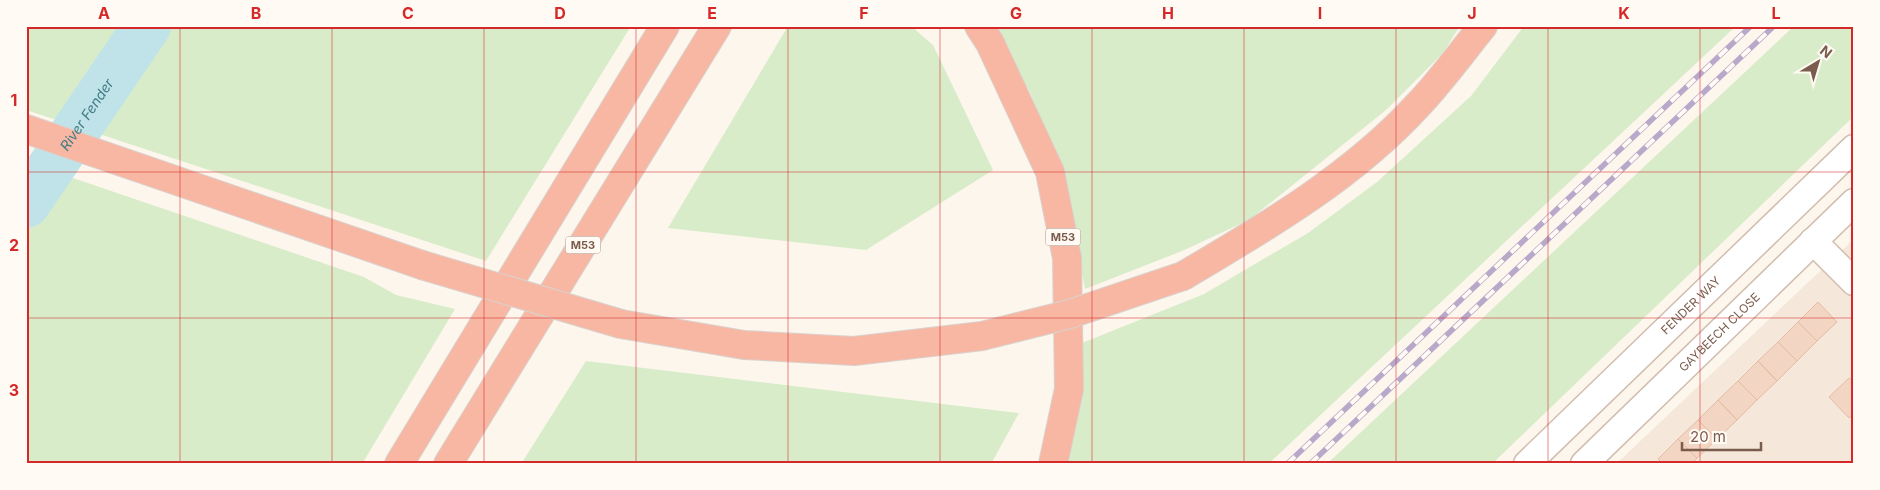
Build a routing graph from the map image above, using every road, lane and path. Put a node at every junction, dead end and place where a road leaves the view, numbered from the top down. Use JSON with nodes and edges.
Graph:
{"nodes":[{"id":1,"x":664,"y":26,"type":"edge"},
{"id":2,"x":717,"y":26,"type":"edge"},
{"id":3,"x":979,"y":26,"type":"edge"},
{"id":4,"x":1483,"y":26,"type":"edge"},
{"id":5,"x":27,"y":130,"type":"edge"},
{"id":6,"x":1854,"y":148,"type":"edge"},
{"id":7,"x":1854,"y":202,"type":"edge"},
{"id":8,"x":1813,"y":241,"type":"junction"},
{"id":9,"x":1854,"y":282,"type":"edge"},
{"id":10,"x":398,"y":464,"type":"edge"},
{"id":11,"x":448,"y":464,"type":"edge"},
{"id":12,"x":1052,"y":464,"type":"edge"},
{"id":13,"x":1527,"y":464,"type":"edge"},
{"id":14,"x":1584,"y":464,"type":"edge"}],
"edges":[{"from":1,"to":10,"type":"highway"},
{"from":2,"to":11,"type":"highway","number":"M53"},
{"from":3,"to":12,"type":"highway","number":"M53"},
{"from":4,"to":5,"type":"highway","bridge":true},
{"from":6,"to":13,"type":"street","name":"FENDER WAY"},
{"from":7,"to":8,"type":"street","name":"GAYBEECH CLOSE"},
{"from":8,"to":9,"type":"street"},
{"from":8,"to":14,"type":"street","name":"GAYBEECH CLOSE"}]}
